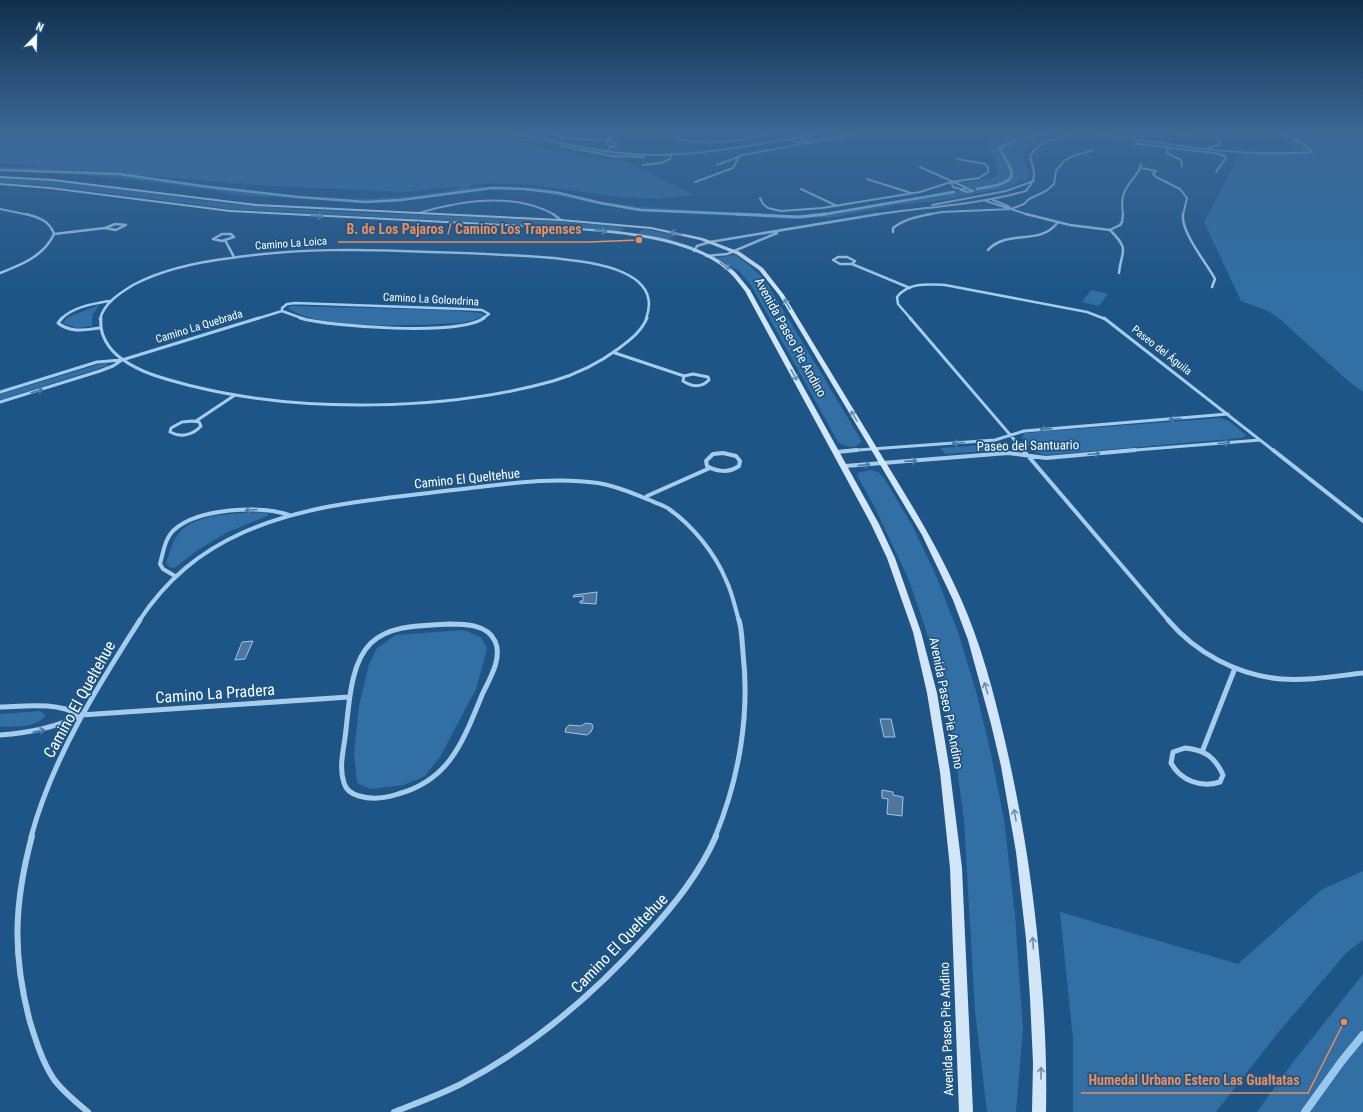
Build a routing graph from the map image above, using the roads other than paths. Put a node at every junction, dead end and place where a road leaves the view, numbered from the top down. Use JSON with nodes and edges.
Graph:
{"nodes":[{"id":1,"x":11,"y":185,"type":"edge"},
{"id":2,"x":93,"y":185,"type":"edge"},
{"id":3,"x":885,"y":185,"type":"edge"},
{"id":4,"x":942,"y":185,"type":"edge"},
{"id":5,"x":952,"y":185,"type":"edge"},
{"id":6,"x":959,"y":185,"type":"edge"},
{"id":7,"x":1023,"y":185,"type":"edge"},
{"id":8,"x":1031,"y":185,"type":"edge"},
{"id":9,"x":1053,"y":185,"type":"edge"},
{"id":10,"x":1128,"y":185,"type":"edge"},
{"id":11,"x":1171,"y":185,"type":"edge"},
{"id":12,"x":967,"y":188,"type":"junction"},
{"id":13,"x":801,"y":189,"type":"dead end"},
{"id":14,"x":961,"y":189,"type":"junction"},
{"id":15,"x":973,"y":191,"type":"junction"},
{"id":16,"x":1006,"y":191,"type":"junction"},
{"id":17,"x":967,"y":192,"type":"junction"},
{"id":18,"x":914,"y":194,"type":"junction"},
{"id":19,"x":1015,"y":194,"type":"junction"},
{"id":20,"x":984,"y":196,"type":"junction"},
{"id":21,"x":976,"y":197,"type":"junction"},
{"id":22,"x":760,"y":198,"type":"dead end"},
{"id":23,"x":992,"y":199,"type":"junction"},
{"id":24,"x":957,"y":200,"type":"junction"},
{"id":25,"x":985,"y":200,"type":"junction"},
{"id":26,"x":963,"y":204,"type":"junction"},
{"id":27,"x":838,"y":206,"type":"junction"},
{"id":28,"x":917,"y":208,"type":"junction"},
{"id":29,"x":0,"y":209,"type":"edge"},
{"id":30,"x":1011,"y":209,"type":"junction"},
{"id":31,"x":419,"y":213,"type":"junction"},
{"id":32,"x":561,"y":220,"type":"junction"},
{"id":33,"x":1057,"y":223,"type":"junction"},
{"id":34,"x":640,"y":227,"type":"junction"},
{"id":35,"x":105,"y":228,"type":"junction"},
{"id":36,"x":787,"y":230,"type":"junction"},
{"id":37,"x":1110,"y":230,"type":"junction"},
{"id":38,"x":893,"y":232,"type":"dead end"},
{"id":39,"x":54,"y":234,"type":"junction"},
{"id":40,"x":629,"y":235,"type":"junction"},
{"id":41,"x":735,"y":239,"type":"junction"},
{"id":42,"x":225,"y":240,"type":"junction"},
{"id":43,"x":710,"y":242,"type":"junction"},
{"id":44,"x":746,"y":242,"type":"junction"},
{"id":45,"x":988,"y":250,"type":"dead end"},
{"id":46,"x":694,"y":251,"type":"junction"},
{"id":47,"x":733,"y":251,"type":"junction"},
{"id":48,"x":705,"y":256,"type":"junction"},
{"id":49,"x":234,"y":257,"type":"junction"},
{"id":50,"x":852,"y":264,"type":"junction"},
{"id":51,"x":0,"y":273,"type":"edge"},
{"id":52,"x":1119,"y":273,"type":"dead end"},
{"id":53,"x":1212,"y":287,"type":"dead end"},
{"id":54,"x":910,"y":288,"type":"junction"},
{"id":55,"x":110,"y":301,"type":"junction"},
{"id":56,"x":282,"y":311,"type":"junction"},
{"id":57,"x":99,"y":328,"type":"junction"},
{"id":58,"x":615,"y":353,"type":"junction"},
{"id":59,"x":122,"y":360,"type":"junction"},
{"id":60,"x":684,"y":376,"type":"junction"},
{"id":61,"x":0,"y":392,"type":"edge"},
{"id":62,"x":235,"y":395,"type":"junction"},
{"id":63,"x":0,"y":402,"type":"edge"},
{"id":64,"x":1228,"y":414,"type":"junction"},
{"id":65,"x":196,"y":421,"type":"junction"},
{"id":66,"x":1010,"y":435,"type":"junction"},
{"id":67,"x":1261,"y":440,"type":"junction"},
{"id":68,"x":874,"y":449,"type":"junction"},
{"id":69,"x":836,"y":452,"type":"junction"},
{"id":70,"x":1027,"y":455,"type":"junction"},
{"id":71,"x":883,"y":463,"type":"junction"},
{"id":72,"x":844,"y":466,"type":"junction"},
{"id":73,"x":710,"y":468,"type":"junction"},
{"id":74,"x":647,"y":496,"type":"junction"},
{"id":75,"x":289,"y":515,"type":"junction"},
{"id":76,"x":1363,"y":521,"type":"edge"},
{"id":77,"x":175,"y":576,"type":"junction"},
{"id":78,"x":1234,"y":668,"type":"junction"},
{"id":79,"x":1363,"y":673,"type":"edge"},
{"id":80,"x":349,"y":697,"type":"junction"},
{"id":81,"x":0,"y":708,"type":"edge"},
{"id":82,"x":82,"y":716,"type":"junction"},
{"id":83,"x":0,"y":735,"type":"edge"},
{"id":84,"x":1202,"y":752,"type":"junction"},
{"id":85,"x":88,"y":1112,"type":"edge"},
{"id":86,"x":394,"y":1112,"type":"edge"},
{"id":87,"x":966,"y":1112,"type":"edge"},
{"id":88,"x":1039,"y":1112,"type":"edge"}],
"edges":[{"from":1,"to":40,"type":"main road","name":"Avenida Paseo Pie Andino","one_way":true},
{"from":2,"to":31,"type":"main road","name":"Avenida Paseo Pie Andino"},
{"from":3,"to":18,"type":"street"},
{"from":4,"to":18,"type":"street"},
{"from":5,"to":14,"type":"street"},
{"from":6,"to":12,"type":"street"},
{"from":7,"to":16,"type":"street"},
{"from":8,"to":19,"type":"street"},
{"from":9,"to":30,"type":"street"},
{"from":10,"to":37,"type":"street"},
{"from":11,"to":53,"type":"street"},
{"from":12,"to":14,"type":"street"},
{"from":12,"to":15,"type":"street"},
{"from":13,"to":27,"type":"street"},
{"from":14,"to":17,"type":"street"},
{"from":15,"to":17,"type":"street"},
{"from":15,"to":20,"type":"street"},
{"from":16,"to":19,"type":"street"},
{"from":16,"to":20,"type":"street"},
{"from":17,"to":21,"type":"street"},
{"from":18,"to":27,"type":"street"},
{"from":19,"to":23,"type":"street"},
{"from":20,"to":21,"type":"street"},
{"from":21,"to":24,"type":"street"},
{"from":22,"to":27,"type":"street"},
{"from":23,"to":25,"type":"street"},
{"from":23,"to":30,"type":"street"},
{"from":24,"to":26,"type":"street"},
{"from":24,"to":28,"type":"street"},
{"from":25,"to":26,"type":"street"},
{"from":25,"to":30,"type":"street"},
{"from":26,"to":28,"type":"street"},
{"from":28,"to":36,"type":"street"},
{"from":29,"to":39,"type":"street"},
{"from":30,"to":33,"type":"street"},
{"from":30,"to":38,"type":"street"},
{"from":31,"to":32,"type":"main road","name":"Avenida Paseo Pie Andino"},
{"from":31,"to":32,"type":"street","name":"Avenida Paseo Pie Andino"},
{"from":32,"to":34,"type":"main road","name":"Avenida Paseo Pie Andino"},
{"from":33,"to":37,"type":"street"},
{"from":33,"to":45,"type":"street"},
{"from":34,"to":40,"type":"main road"},
{"from":43,"to":34,"type":"main road","name":"Avenida Paseo Pie Andino","one_way":true},
{"from":35,"to":35,"type":"street"},
{"from":35,"to":39,"type":"street"},
{"from":36,"to":41,"type":"street"},
{"from":36,"to":44,"type":"street"},
{"from":37,"to":52,"type":"street"},
{"from":39,"to":51,"type":"street"},
{"from":40,"to":46,"type":"main road","name":"Avenida Paseo Pie Andino"},
{"from":41,"to":43,"type":"street"},
{"from":41,"to":44,"type":"street"},
{"from":42,"to":42,"type":"street"},
{"from":42,"to":49,"type":"street"},
{"from":43,"to":46,"type":"street"},
{"from":43,"to":47,"type":"main road","name":"Avenida Paseo Pie Andino"},
{"from":44,"to":47,"type":"street"},
{"from":46,"to":48,"type":"main road","name":"Avenida Paseo Pie Andino"},
{"from":47,"to":48,"type":"street"},
{"from":68,"to":47,"type":"main road","name":"Avenida Paseo Pie Andino","one_way":true},
{"from":48,"to":69,"type":"main road","name":"Avenida Paseo Pie Andino","one_way":true},
{"from":49,"to":55,"type":"street","name":"Camino La Loica"},
{"from":49,"to":58,"type":"street","name":"Camino La Loica"},
{"from":50,"to":50,"type":"street"},
{"from":50,"to":54,"type":"street"},
{"from":54,"to":64,"type":"street","name":"Paseo del Águila"},
{"from":54,"to":66,"type":"street"},
{"from":55,"to":57,"type":"street","name":"Camino La Loica"},
{"from":55,"to":57,"type":"street","name":"Camino La Loica"},
{"from":56,"to":56,"type":"street","name":"Camino La Golondrina"},
{"from":56,"to":59,"type":"street","name":"Camino La Quebrada"},
{"from":57,"to":59,"type":"street","name":"Camino La Loica"},
{"from":58,"to":60,"type":"street"},
{"from":58,"to":62,"type":"street","name":"Camino La Loica"},
{"from":59,"to":61,"type":"street","name":"Camino La Quebrada"},
{"from":59,"to":62,"type":"street","name":"Camino La Loica"},
{"from":63,"to":59,"type":"street","name":"Camino La Quebrada","one_way":true},
{"from":60,"to":60,"type":"street"},
{"from":62,"to":65,"type":"street"},
{"from":64,"to":66,"type":"street","name":"Paseo del Santuario","one_way":true},
{"from":64,"to":67,"type":"street","name":"Paseo del Águila"},
{"from":65,"to":65,"type":"street"},
{"from":66,"to":68,"type":"street","name":"Paseo del Santuario","one_way":true},
{"from":66,"to":70,"type":"street"},
{"from":70,"to":67,"type":"street","name":"Paseo del Santuario","one_way":true},
{"from":67,"to":76,"type":"street","name":"Paseo del Águila"},
{"from":68,"to":69,"type":"street","name":"Paseo del Santuario"},
{"from":68,"to":71,"type":"main road","name":"Avenida Paseo Pie Andino"},
{"from":69,"to":72,"type":"main road","name":"Avenida Paseo Pie Andino"},
{"from":71,"to":70,"type":"street","name":"Paseo del Santuario","one_way":true},
{"from":70,"to":78,"type":"street"},
{"from":72,"to":71,"type":"street","name":"Paseo del Santuario","one_way":true},
{"from":88,"to":71,"type":"main road","name":"Avenida Paseo Pie Andino","one_way":true},
{"from":72,"to":87,"type":"main road","name":"Avenida Paseo Pie Andino"},
{"from":73,"to":73,"type":"street"},
{"from":73,"to":74,"type":"street"},
{"from":74,"to":75,"type":"street","name":"Camino El Queltehue"},
{"from":74,"to":86,"type":"street","name":"Camino El Queltehue"},
{"from":75,"to":77,"type":"street","name":"Camino El Queltehue"},
{"from":75,"to":77,"type":"street","one_way":true},
{"from":77,"to":82,"type":"street","name":"Camino El Queltehue"},
{"from":78,"to":79,"type":"street"},
{"from":78,"to":84,"type":"street"},
{"from":80,"to":80,"type":"street"},
{"from":80,"to":82,"type":"street","name":"Camino La Pradera"},
{"from":81,"to":82,"type":"street","name":"Camino La Pradera"},
{"from":83,"to":82,"type":"street","name":"Camino La Pradera","one_way":true},
{"from":82,"to":85,"type":"street","name":"Camino El Queltehue"},
{"from":84,"to":84,"type":"street"}]}
